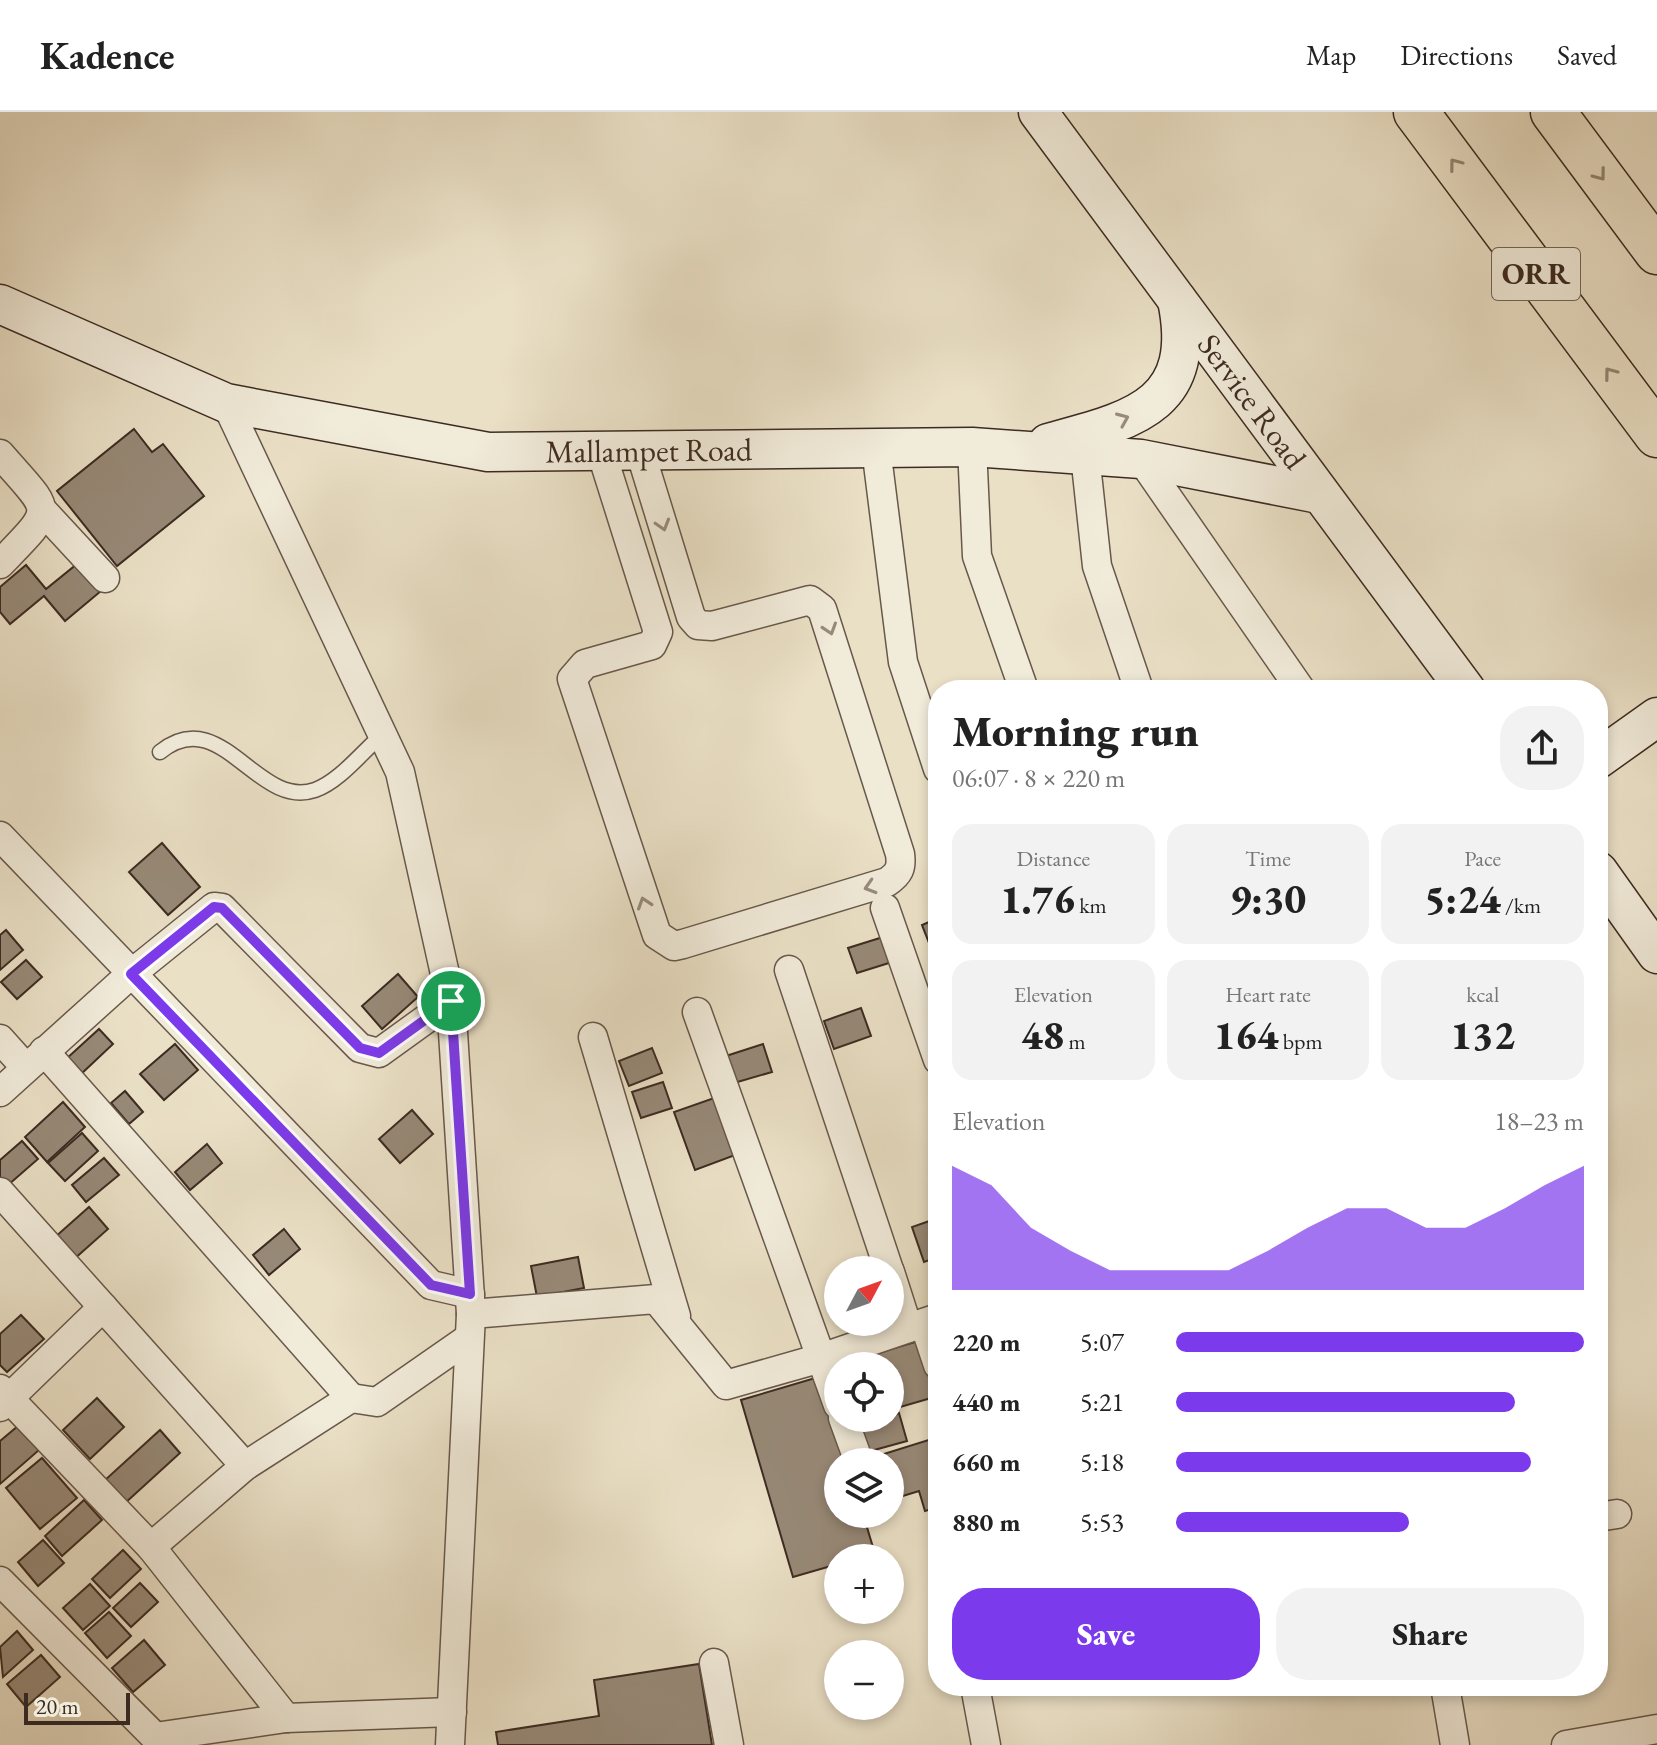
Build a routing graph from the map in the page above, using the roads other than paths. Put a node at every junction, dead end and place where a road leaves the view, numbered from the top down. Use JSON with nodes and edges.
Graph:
{"nodes":[{"id":1,"x":1038,"y":112,"type":"edge"},
{"id":2,"x":1416,"y":112,"type":"edge"},
{"id":3,"x":1553,"y":112,"type":"edge"},
{"id":4,"x":1657,"y":252,"type":"edge"},
{"id":5,"x":1176,"y":296,"type":"junction"},
{"id":6,"x":0,"y":304,"type":"edge"},
{"id":7,"x":226,"y":403,"type":"junction"},
{"id":8,"x":1657,"y":435,"type":"edge"},
{"id":9,"x":972,"y":447,"type":"junction"},
{"id":10,"x":876,"y":448,"type":"junction"},
{"id":11,"x":601,"y":451,"type":"junction"},
{"id":12,"x":640,"y":451,"type":"junction"},
{"id":13,"x":1022,"y":451,"type":"junction"},
{"id":14,"x":0,"y":454,"type":"edge"},
{"id":15,"x":1085,"y":455,"type":"junction"},
{"id":16,"x":1141,"y":459,"type":"junction"},
{"id":17,"x":1319,"y":494,"type":"junction"},
{"id":18,"x":43,"y":511,"type":"junction"},
{"id":19,"x":0,"y":564,"type":"edge"},
{"id":20,"x":105,"y":578,"type":"dead end"},
{"id":21,"x":1020,"y":680,"type":"edge"},
{"id":22,"x":1136,"y":680,"type":"edge"},
{"id":23,"x":1294,"y":680,"type":"edge"},
{"id":24,"x":1458,"y":680,"type":"edge"},
{"id":25,"x":1657,"y":717,"type":"edge"},
{"id":26,"x":382,"y":735,"type":"junction"},
{"id":27,"x":928,"y":738,"type":"edge"},
{"id":28,"x":160,"y":752,"type":"dead end"},
{"id":29,"x":1608,"y":752,"type":"edge"},
{"id":30,"x":0,"y":836,"type":"edge"},
{"id":31,"x":1608,"y":885,"type":"edge"},
{"id":32,"x":885,"y":908,"type":"dead end"},
{"id":33,"x":1657,"y":954,"type":"edge"},
{"id":34,"x":789,"y":970,"type":"dead end"},
{"id":35,"x":131,"y":974,"type":"junction"},
{"id":36,"x":451,"y":1001,"type":"junction"},
{"id":37,"x":697,"y":1012,"type":"dead end"},
{"id":38,"x":928,"y":1031,"type":"edge"},
{"id":39,"x":593,"y":1037,"type":"dead end"},
{"id":40,"x":0,"y":1039,"type":"edge"},
{"id":41,"x":35,"y":1060,"type":"junction"},
{"id":42,"x":0,"y":1092,"type":"edge"},
{"id":43,"x":0,"y":1192,"type":"edge"},
{"id":44,"x":885,"y":1256,"type":"edge"},
{"id":45,"x":904,"y":1293,"type":"edge"},
{"id":46,"x":103,"y":1307,"type":"junction"},
{"id":47,"x":470,"y":1315,"type":"junction"},
{"id":48,"x":923,"y":1323,"type":"edge"},
{"id":49,"x":680,"y":1328,"type":"junction"},
{"id":50,"x":821,"y":1358,"type":"junction"},
{"id":51,"x":824,"y":1366,"type":"edge"},
{"id":52,"x":3,"y":1398,"type":"edge"},
{"id":53,"x":351,"y":1398,"type":"junction"},
{"id":54,"x":245,"y":1466,"type":"junction"},
{"id":55,"x":151,"y":1547,"type":"junction"},
{"id":56,"x":0,"y":1581,"type":"edge"},
{"id":57,"x":714,"y":1663,"type":"dead end"},
{"id":58,"x":977,"y":1696,"type":"edge"},
{"id":59,"x":1447,"y":1696,"type":"edge"},
{"id":60,"x":452,"y":1712,"type":"junction"},
{"id":61,"x":286,"y":1718,"type":"junction"},
{"id":62,"x":1657,"y":1729,"type":"edge"},
{"id":63,"x":450,"y":1745,"type":"edge"},
{"id":64,"x":729,"y":1745,"type":"edge"},
{"id":65,"x":986,"y":1745,"type":"edge"},
{"id":66,"x":1455,"y":1745,"type":"edge"},
{"id":67,"x":1566,"y":1745,"type":"edge"}],
"edges":[{"from":1,"to":5,"type":"main road","name":"Service Road"},
{"from":8,"to":2,"type":"highway","number":"ORR","one_way":true},
{"from":3,"to":4,"type":"highway","one_way":true},
{"from":13,"to":5,"type":"main road","one_way":true},
{"from":5,"to":17,"type":"main road","name":"Service Road"},
{"from":6,"to":7,"type":"main road","name":"Mallampet Road"},
{"from":7,"to":11,"type":"main road","name":"Mallampet Road"},
{"from":7,"to":26,"type":"street"},
{"from":9,"to":10,"type":"main road","name":"Mallampet Road"},
{"from":9,"to":13,"type":"main road","name":"Mallampet Road"},
{"from":9,"to":21,"type":"street"},
{"from":10,"to":12,"type":"main road","name":"Mallampet Road"},
{"from":10,"to":27,"type":"street"},
{"from":11,"to":12,"type":"main road","name":"Mallampet Road"},
{"from":12,"to":11,"type":"street","one_way":true},
{"from":13,"to":15,"type":"main road","name":"Mallampet Road"},
{"from":14,"to":18,"type":"street"},
{"from":15,"to":16,"type":"main road","name":"Mallampet Road"},
{"from":15,"to":22,"type":"street"},
{"from":16,"to":17,"type":"main road","name":"Mallampet Road"},
{"from":16,"to":23,"type":"street"},
{"from":17,"to":24,"type":"main road","name":"Service Road"},
{"from":18,"to":19,"type":"street"},
{"from":18,"to":20,"type":"street"},
{"from":25,"to":29,"type":"main road"},
{"from":26,"to":28,"type":"lane"},
{"from":26,"to":36,"type":"street"},
{"from":30,"to":35,"type":"street"},
{"from":31,"to":33,"type":"main road"},
{"from":32,"to":38,"type":"street"},
{"from":34,"to":44,"type":"street"},
{"from":35,"to":36,"type":"street"},
{"from":35,"to":41,"type":"street"},
{"from":35,"to":47,"type":"street"},
{"from":36,"to":47,"type":"street"},
{"from":37,"to":50,"type":"street"},
{"from":39,"to":49,"type":"street"},
{"from":40,"to":41,"type":"street"},
{"from":41,"to":42,"type":"street"},
{"from":41,"to":53,"type":"street"},
{"from":43,"to":46,"type":"street"},
{"from":45,"to":48,"type":"street"},
{"from":46,"to":52,"type":"street"},
{"from":46,"to":54,"type":"street"},
{"from":47,"to":49,"type":"street"},
{"from":47,"to":53,"type":"street"},
{"from":47,"to":60,"type":"street"},
{"from":48,"to":50,"type":"street"},
{"from":49,"to":50,"type":"street"},
{"from":50,"to":51,"type":"street"},
{"from":52,"to":55,"type":"street"},
{"from":53,"to":54,"type":"street"},
{"from":54,"to":55,"type":"street"},
{"from":55,"to":61,"type":"street"},
{"from":56,"to":61,"type":"street"},
{"from":57,"to":64,"type":"street"},
{"from":58,"to":65,"type":"street"},
{"from":59,"to":66,"type":"street"},
{"from":60,"to":61,"type":"street"},
{"from":60,"to":63,"type":"street"},
{"from":62,"to":67,"type":"street"}]}
